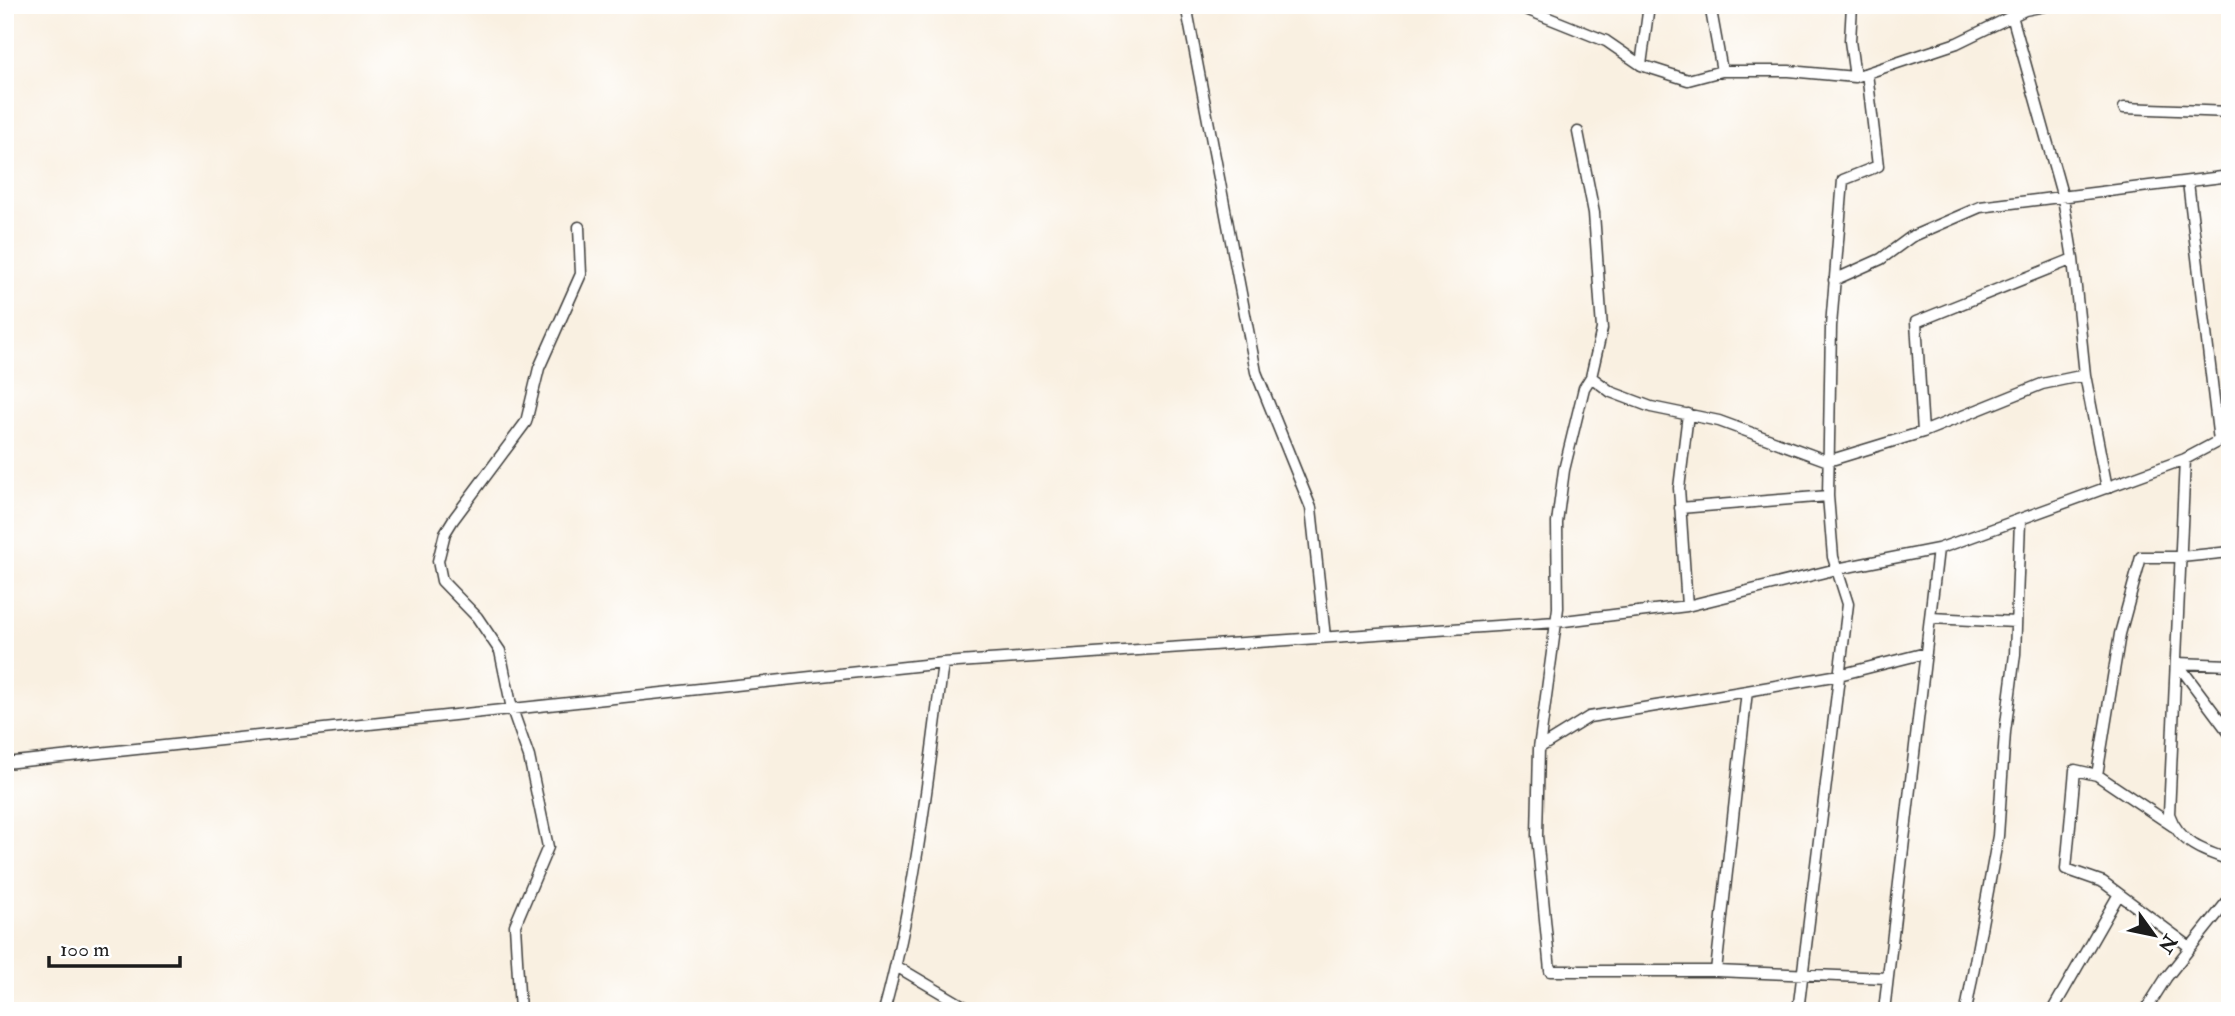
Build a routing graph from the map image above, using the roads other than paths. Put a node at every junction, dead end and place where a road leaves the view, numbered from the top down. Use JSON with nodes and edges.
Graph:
{"nodes":[{"id":1,"x":1186,"y":5,"type":"edge"},
{"id":2,"x":1516,"y":5,"type":"edge"},
{"id":3,"x":1649,"y":5,"type":"edge"},
{"id":4,"x":1710,"y":5,"type":"edge"},
{"id":5,"x":1852,"y":5,"type":"edge"},
{"id":6,"x":2009,"y":5,"type":"edge"},
{"id":7,"x":2050,"y":5,"type":"edge"},
{"id":8,"x":2011,"y":17,"type":"junction"},
{"id":9,"x":1640,"y":65,"type":"junction"},
{"id":10,"x":1722,"y":71,"type":"junction"},
{"id":11,"x":1867,"y":73,"type":"junction"},
{"id":12,"x":1855,"y":77,"type":"junction"},
{"id":13,"x":2124,"y":108,"type":"dead end"},
{"id":14,"x":2230,"y":112,"type":"edge"},
{"id":15,"x":1578,"y":132,"type":"dead end"},
{"id":16,"x":2230,"y":176,"type":"edge"},
{"id":17,"x":2188,"y":182,"type":"junction"},
{"id":18,"x":2063,"y":198,"type":"junction"},
{"id":19,"x":579,"y":227,"type":"dead end"},
{"id":20,"x":2073,"y":259,"type":"junction"},
{"id":21,"x":1834,"y":280,"type":"junction"},
{"id":22,"x":2085,"y":375,"type":"junction"},
{"id":23,"x":1591,"y":377,"type":"junction"},
{"id":24,"x":1688,"y":414,"type":"junction"},
{"id":25,"x":1923,"y":432,"type":"junction"},
{"id":26,"x":2230,"y":435,"type":"edge"},
{"id":27,"x":2219,"y":441,"type":"junction"},
{"id":28,"x":2185,"y":459,"type":"junction"},
{"id":29,"x":1828,"y":461,"type":"junction"},
{"id":30,"x":2107,"y":488,"type":"junction"},
{"id":31,"x":1828,"y":496,"type":"junction"},
{"id":32,"x":1680,"y":508,"type":"junction"},
{"id":33,"x":2020,"y":521,"type":"junction"},
{"id":34,"x":1938,"y":549,"type":"junction"},
{"id":35,"x":2230,"y":552,"type":"edge"},
{"id":36,"x":2181,"y":557,"type":"junction"},
{"id":37,"x":1837,"y":569,"type":"junction"},
{"id":38,"x":1687,"y":606,"type":"junction"},
{"id":39,"x":1930,"y":618,"type":"junction"},
{"id":40,"x":1556,"y":622,"type":"junction"},
{"id":41,"x":2016,"y":622,"type":"junction"},
{"id":42,"x":1325,"y":637,"type":"junction"},
{"id":43,"x":1926,"y":653,"type":"junction"},
{"id":44,"x":943,"y":663,"type":"junction"},
{"id":45,"x":2177,"y":663,"type":"junction"},
{"id":46,"x":2230,"y":665,"type":"edge"},
{"id":47,"x":1839,"y":675,"type":"junction"},
{"id":48,"x":1747,"y":691,"type":"junction"},
{"id":49,"x":512,"y":709,"type":"junction"},
{"id":50,"x":2230,"y":734,"type":"edge"},
{"id":51,"x":1539,"y":748,"type":"junction"},
{"id":52,"x":5,"y":763,"type":"edge"},
{"id":53,"x":2097,"y":775,"type":"junction"},
{"id":54,"x":2173,"y":826,"type":"junction"},
{"id":55,"x":2230,"y":860,"type":"edge"},
{"id":56,"x":2119,"y":894,"type":"junction"},
{"id":57,"x":2230,"y":898,"type":"edge"},
{"id":58,"x":2190,"y":947,"type":"junction"},
{"id":59,"x":896,"y":966,"type":"junction"},
{"id":60,"x":1716,"y":971,"type":"junction"},
{"id":61,"x":1804,"y":973,"type":"junction"},
{"id":62,"x":1887,"y":978,"type":"junction"},
{"id":63,"x":520,"y":1011,"type":"edge"},
{"id":64,"x":884,"y":1011,"type":"edge"},
{"id":65,"x":971,"y":1011,"type":"edge"},
{"id":66,"x":1798,"y":1011,"type":"edge"},
{"id":67,"x":1884,"y":1011,"type":"edge"},
{"id":68,"x":1966,"y":1011,"type":"edge"},
{"id":69,"x":2052,"y":1011,"type":"edge"},
{"id":70,"x":2145,"y":1011,"type":"edge"}],
"edges":[{"from":1,"to":42,"type":"street"},
{"from":2,"to":9,"type":"street"},
{"from":3,"to":9,"type":"street"},
{"from":4,"to":10,"type":"street"},
{"from":5,"to":12,"type":"street"},
{"from":6,"to":8,"type":"street"},
{"from":7,"to":8,"type":"street"},
{"from":8,"to":11,"type":"street"},
{"from":8,"to":18,"type":"street"},
{"from":9,"to":10,"type":"street"},
{"from":10,"to":12,"type":"street"},
{"from":11,"to":12,"type":"street"},
{"from":11,"to":21,"type":"street"},
{"from":13,"to":14,"type":"street"},
{"from":15,"to":23,"type":"street"},
{"from":16,"to":17,"type":"street"},
{"from":17,"to":18,"type":"street"},
{"from":17,"to":27,"type":"street"},
{"from":18,"to":20,"type":"street"},
{"from":18,"to":21,"type":"street"},
{"from":19,"to":49,"type":"street"},
{"from":20,"to":22,"type":"street"},
{"from":20,"to":25,"type":"street"},
{"from":21,"to":29,"type":"street"},
{"from":22,"to":25,"type":"street"},
{"from":22,"to":30,"type":"street"},
{"from":23,"to":24,"type":"street"},
{"from":23,"to":40,"type":"street"},
{"from":24,"to":29,"type":"street"},
{"from":24,"to":32,"type":"street"},
{"from":25,"to":29,"type":"street"},
{"from":26,"to":27,"type":"street"},
{"from":27,"to":28,"type":"street"},
{"from":28,"to":30,"type":"street"},
{"from":28,"to":36,"type":"street"},
{"from":29,"to":31,"type":"street"},
{"from":30,"to":33,"type":"street"},
{"from":31,"to":32,"type":"street"},
{"from":31,"to":37,"type":"street"},
{"from":32,"to":38,"type":"street"},
{"from":33,"to":34,"type":"street"},
{"from":33,"to":41,"type":"street"},
{"from":34,"to":37,"type":"street"},
{"from":34,"to":39,"type":"street"},
{"from":35,"to":36,"type":"street"},
{"from":36,"to":45,"type":"street"},
{"from":36,"to":53,"type":"street"},
{"from":37,"to":38,"type":"street"},
{"from":37,"to":47,"type":"street"},
{"from":38,"to":40,"type":"street"},
{"from":39,"to":41,"type":"street"},
{"from":39,"to":43,"type":"street"},
{"from":40,"to":42,"type":"street"},
{"from":40,"to":51,"type":"street"},
{"from":41,"to":68,"type":"street"},
{"from":42,"to":44,"type":"street"},
{"from":43,"to":47,"type":"street"},
{"from":43,"to":62,"type":"street"},
{"from":44,"to":49,"type":"street"},
{"from":44,"to":59,"type":"street"},
{"from":45,"to":46,"type":"street"},
{"from":45,"to":50,"type":"street"},
{"from":45,"to":54,"type":"street"},
{"from":47,"to":48,"type":"street"},
{"from":47,"to":61,"type":"street"},
{"from":48,"to":51,"type":"street"},
{"from":48,"to":60,"type":"street"},
{"from":49,"to":52,"type":"street"},
{"from":49,"to":63,"type":"street"},
{"from":51,"to":60,"type":"street"},
{"from":53,"to":54,"type":"street"},
{"from":53,"to":56,"type":"street"},
{"from":54,"to":55,"type":"street"},
{"from":56,"to":58,"type":"street"},
{"from":56,"to":69,"type":"street"},
{"from":57,"to":58,"type":"street"},
{"from":58,"to":70,"type":"street"},
{"from":59,"to":64,"type":"street"},
{"from":59,"to":65,"type":"street"},
{"from":60,"to":61,"type":"street"},
{"from":61,"to":62,"type":"street"},
{"from":61,"to":66,"type":"street"},
{"from":62,"to":67,"type":"street"}]}
